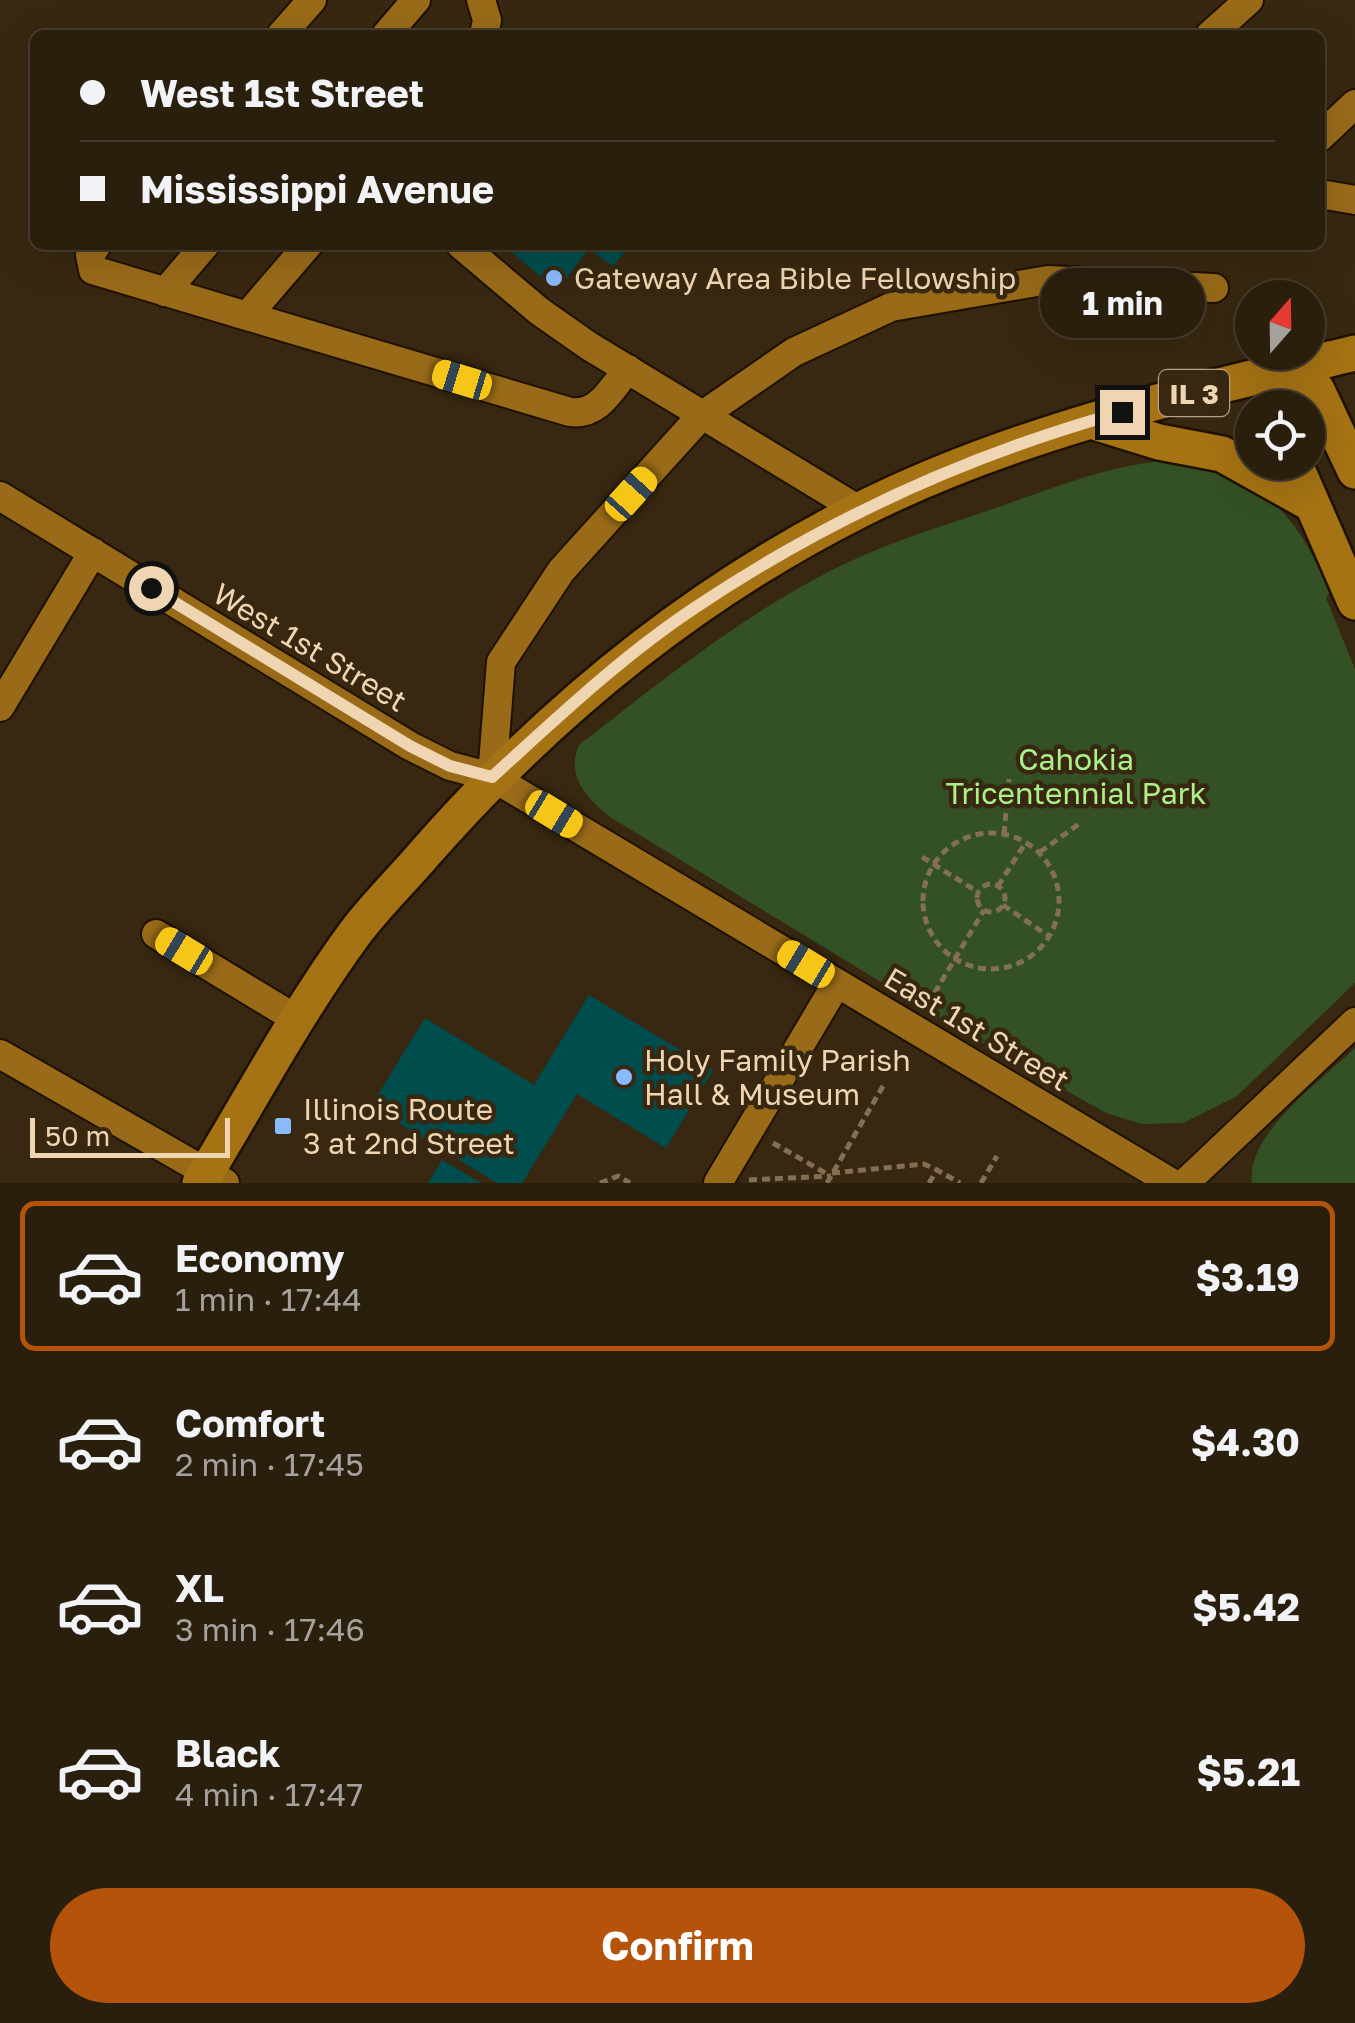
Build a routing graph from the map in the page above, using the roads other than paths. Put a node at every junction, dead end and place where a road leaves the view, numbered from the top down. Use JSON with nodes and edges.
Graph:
{"nodes":[{"id":1,"x":312,"y":0,"type":"edge"},
{"id":2,"x":416,"y":0,"type":"edge"},
{"id":3,"x":481,"y":0,"type":"edge"},
{"id":4,"x":1249,"y":0,"type":"edge"},
{"id":5,"x":285,"y":30,"type":"edge"},
{"id":6,"x":390,"y":30,"type":"edge"},
{"id":7,"x":485,"y":30,"type":"edge"},
{"id":8,"x":1216,"y":30,"type":"edge"},
{"id":9,"x":1355,"y":104,"type":"edge"},
{"id":10,"x":1325,"y":132,"type":"edge"},
{"id":11,"x":1325,"y":195,"type":"edge"},
{"id":12,"x":1355,"y":200,"type":"edge"},
{"id":13,"x":93,"y":250,"type":"edge"},
{"id":14,"x":202,"y":250,"type":"edge"},
{"id":15,"x":304,"y":250,"type":"edge"},
{"id":16,"x":467,"y":250,"type":"edge"},
{"id":17,"x":1214,"y":288,"type":"dead end"},
{"id":18,"x":165,"y":292,"type":"junction"},
{"id":19,"x":248,"y":316,"type":"junction"},
{"id":20,"x":1355,"y":353,"type":"edge"},
{"id":21,"x":1325,"y":360,"type":"edge"},
{"id":22,"x":628,"y":368,"type":"junction"},
{"id":23,"x":1286,"y":370,"type":"edge"},
{"id":24,"x":1300,"y":370,"type":"edge"},
{"id":25,"x":705,"y":414,"type":"junction"},
{"id":26,"x":1091,"y":421,"type":"junction"},
{"id":27,"x":1355,"y":472,"type":"edge"},
{"id":28,"x":1300,"y":480,"type":"edge"},
{"id":29,"x":0,"y":496,"type":"edge"},
{"id":30,"x":1308,"y":502,"type":"junction"},
{"id":31,"x":859,"y":510,"type":"junction"},
{"id":32,"x":93,"y":552,"type":"junction"},
{"id":33,"x":1355,"y":602,"type":"edge"},
{"id":34,"x":0,"y":707,"type":"edge"},
{"id":35,"x":492,"y":777,"type":"junction"},
{"id":36,"x":156,"y":934,"type":"dead end"},
{"id":37,"x":837,"y":983,"type":"junction"},
{"id":38,"x":298,"y":1020,"type":"junction"},
{"id":39,"x":1355,"y":1022,"type":"edge"},
{"id":40,"x":0,"y":1054,"type":"edge"},
{"id":41,"x":211,"y":1180,"type":"edge"},
{"id":42,"x":719,"y":1182,"type":"edge"},
{"id":43,"x":1172,"y":1183,"type":"edge"},
{"id":44,"x":1184,"y":1183,"type":"edge"}],
"edges":[{"from":1,"to":5,"type":"street"},
{"from":2,"to":6,"type":"street"},
{"from":3,"to":7,"type":"street"},
{"from":4,"to":8,"type":"street"},
{"from":9,"to":10,"type":"street"},
{"from":11,"to":12,"type":"street"},
{"from":13,"to":18,"type":"street"},
{"from":14,"to":18,"type":"street"},
{"from":15,"to":19,"type":"street"},
{"from":16,"to":22,"type":"street"},
{"from":17,"to":25,"type":"street"},
{"from":18,"to":19,"type":"street"},
{"from":19,"to":22,"type":"street"},
{"from":20,"to":21,"type":"main road","number":"IL 3"},
{"from":22,"to":25,"type":"street"},
{"from":23,"to":26,"type":"main road","number":"IL 3"},
{"from":24,"to":27,"type":"main road"},
{"from":25,"to":31,"type":"street"},
{"from":25,"to":35,"type":"street"},
{"from":26,"to":30,"type":"main road"},
{"from":26,"to":31,"type":"main road","number":"IL 3"},
{"from":28,"to":30,"type":"main road"},
{"from":29,"to":32,"type":"street","name":"West 1st Street"},
{"from":30,"to":33,"type":"main road"},
{"from":31,"to":35,"type":"main road","number":"IL 3"},
{"from":32,"to":34,"type":"street"},
{"from":32,"to":35,"type":"street","name":"West 1st Street"},
{"from":35,"to":37,"type":"street","name":"East 1st Street"},
{"from":35,"to":38,"type":"main road","number":"IL 3"},
{"from":36,"to":38,"type":"street"},
{"from":37,"to":42,"type":"street"},
{"from":37,"to":43,"type":"street","name":"East 1st Street"},
{"from":38,"to":41,"type":"main road","number":"IL 3"},
{"from":39,"to":44,"type":"street"},
{"from":40,"to":41,"type":"street"}]}
